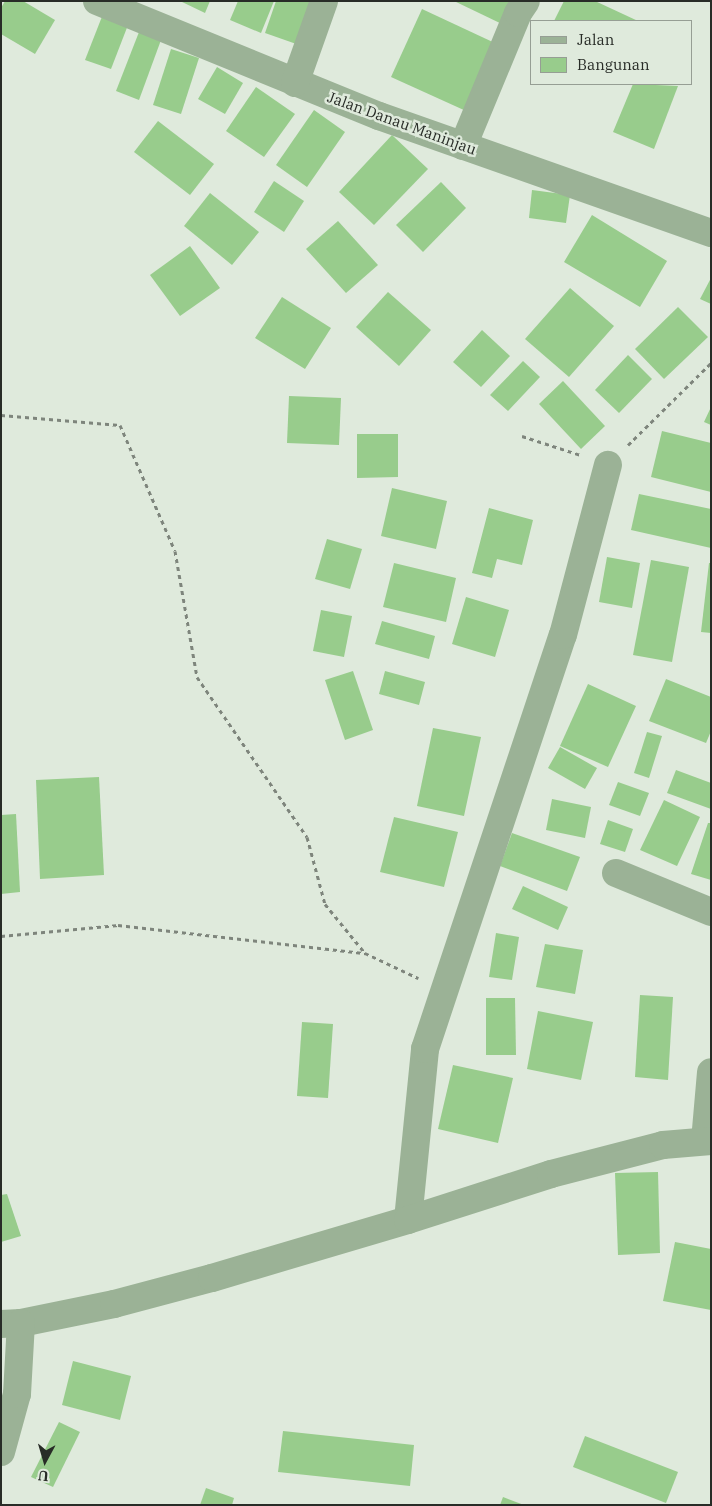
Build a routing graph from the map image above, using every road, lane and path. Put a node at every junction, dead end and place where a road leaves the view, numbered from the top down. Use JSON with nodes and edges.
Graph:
{"nodes":[{"id":1,"x":98,"y":1,"type":"edge"},
{"id":2,"x":324,"y":1,"type":"edge"},
{"id":3,"x":526,"y":1,"type":"edge"},
{"id":4,"x":295,"y":83,"type":"junction"},
{"id":5,"x":463,"y":146,"type":"junction"},
{"id":6,"x":711,"y":233,"type":"edge"},
{"id":7,"x":711,"y":363,"type":"edge"},
{"id":8,"x":1,"y":415,"type":"edge"},
{"id":9,"x":522,"y":436,"type":"dead end"},
{"id":10,"x":608,"y":464,"type":"junction"},
{"id":11,"x":616,"y":873,"type":"dead end"},
{"id":12,"x":711,"y":912,"type":"edge"},
{"id":13,"x":1,"y":936,"type":"edge"},
{"id":14,"x":365,"y":953,"type":"junction"},
{"id":15,"x":443,"y":991,"type":"junction"},
{"id":16,"x":711,"y":1072,"type":"edge"},
{"id":17,"x":708,"y":1141,"type":"edge"},
{"id":18,"x":408,"y":1220,"type":"junction"},
{"id":19,"x":11,"y":1323,"type":"edge"},
{"id":20,"x":1,"y":1452,"type":"edge"}],
"edges":[{"from":1,"to":4,"type":"street","name":"Jalan Danau Maninjau"},
{"from":2,"to":4,"type":"street"},
{"from":3,"to":5,"type":"street"},
{"from":4,"to":5,"type":"street","name":"Jalan Danau Maninjau"},
{"from":5,"to":6,"type":"street","name":"Jalan Danau Maninjau"},
{"from":7,"to":10,"type":"path"},
{"from":8,"to":14,"type":"path"},
{"from":9,"to":10,"type":"path"},
{"from":10,"to":15,"type":"street"},
{"from":11,"to":12,"type":"street"},
{"from":13,"to":14,"type":"path"},
{"from":14,"to":15,"type":"path"},
{"from":15,"to":18,"type":"street"},
{"from":16,"to":17,"type":"street"},
{"from":17,"to":18,"type":"street"},
{"from":18,"to":19,"type":"street"},
{"from":19,"to":20,"type":"street"}]}
